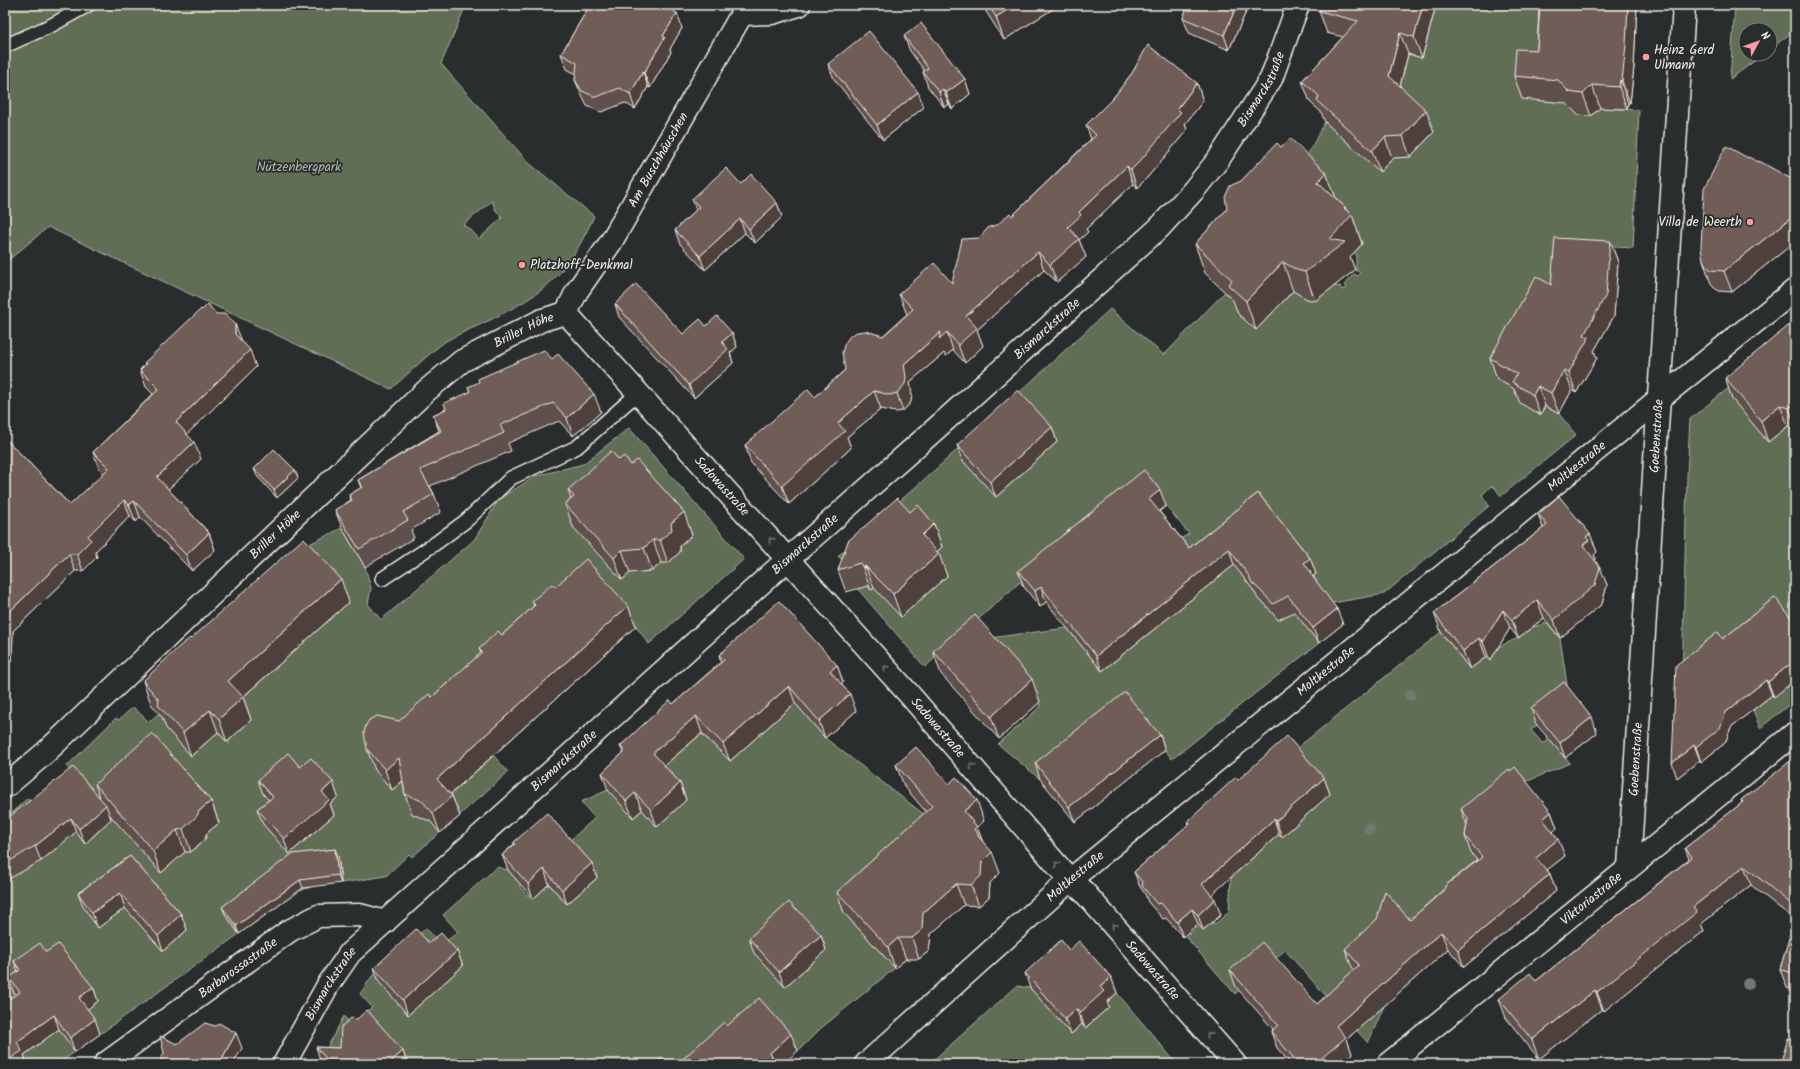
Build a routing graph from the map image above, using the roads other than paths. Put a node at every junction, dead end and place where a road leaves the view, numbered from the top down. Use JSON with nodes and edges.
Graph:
{"nodes":[{"id":1,"x":88,"y":5,"type":"edge"},
{"id":2,"x":799,"y":5,"type":"edge"},
{"id":3,"x":1298,"y":5,"type":"edge"},
{"id":4,"x":1684,"y":5,"type":"edge"},
{"id":5,"x":745,"y":9,"type":"edge"},
{"id":6,"x":5,"y":46,"type":"edge"},
{"id":7,"x":1795,"y":290,"type":"edge"},
{"id":8,"x":566,"y":313,"type":"junction"},
{"id":9,"x":638,"y":393,"type":"junction"},
{"id":10,"x":1659,"y":399,"type":"junction"},
{"id":11,"x":788,"y":559,"type":"junction"},
{"id":12,"x":382,"y":579,"type":"dead end"},
{"id":13,"x":1795,"y":733,"type":"edge"},
{"id":14,"x":5,"y":787,"type":"edge"},
{"id":15,"x":1629,"y":867,"type":"junction"},
{"id":16,"x":1070,"y":880,"type":"junction"},
{"id":17,"x":385,"y":922,"type":"junction"},
{"id":18,"x":105,"y":1064,"type":"edge"},
{"id":19,"x":284,"y":1064,"type":"edge"},
{"id":20,"x":866,"y":1064,"type":"edge"},
{"id":21,"x":1235,"y":1064,"type":"edge"},
{"id":22,"x":1388,"y":1064,"type":"edge"}],
"edges":[{"from":1,"to":6,"type":"lane"},
{"from":2,"to":5,"type":"street"},
{"from":3,"to":11,"type":"street","name":"Bismarckstraße"},
{"from":4,"to":10,"type":"street","name":"Goebenstraße"},
{"from":5,"to":8,"type":"street","name":"Am Buschhäuschen"},
{"from":7,"to":10,"type":"street","name":"Moltkestraße"},
{"from":8,"to":9,"type":"street","name":"Sadowastraße"},
{"from":8,"to":14,"type":"street","name":"Briller Höhe"},
{"from":11,"to":9,"type":"street","name":"Sadowastraße","one_way":true},
{"from":9,"to":12,"type":"lane"},
{"from":10,"to":15,"type":"street","name":"Goebenstraße"},
{"from":10,"to":16,"type":"street","name":"Moltkestraße"},
{"from":16,"to":11,"type":"street","name":"Sadowastraße","one_way":true},
{"from":11,"to":17,"type":"street","name":"Bismarckstraße"},
{"from":13,"to":15,"type":"street","name":"Viktoriastraße"},
{"from":15,"to":22,"type":"street","name":"Viktoriastraße"},
{"from":16,"to":20,"type":"street","name":"Moltkestraße"},
{"from":21,"to":16,"type":"street","name":"Sadowastraße","one_way":true},
{"from":17,"to":18,"type":"street","name":"Barbarossastraße"},
{"from":17,"to":19,"type":"street","name":"Bismarckstraße"}]}
